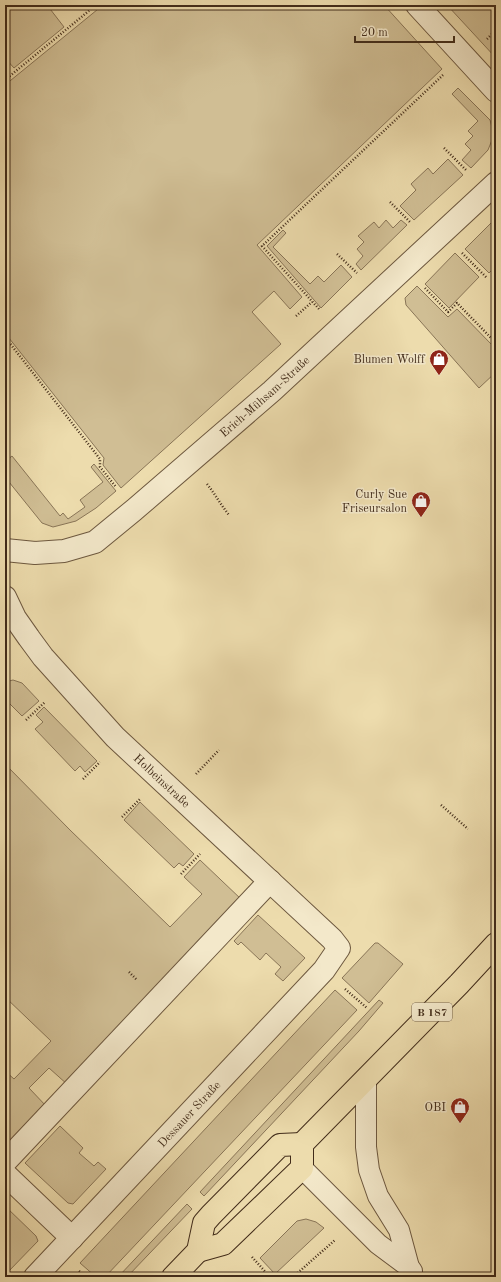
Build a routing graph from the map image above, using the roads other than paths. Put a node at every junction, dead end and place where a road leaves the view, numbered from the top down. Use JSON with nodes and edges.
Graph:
{"nodes":[{"id":1,"x":417,"y":5,"type":"edge"},
{"id":2,"x":496,"y":91,"type":"edge"},
{"id":3,"x":496,"y":183,"type":"edge"},
{"id":4,"x":5,"y":550,"type":"edge"},
{"id":5,"x":5,"y":597,"type":"edge"},
{"id":6,"x":270,"y":881,"type":"junction"},
{"id":7,"x":496,"y":944,"type":"edge"},
{"id":8,"x":339,"y":948,"type":"joint"},
{"id":9,"x":366,"y":1078,"type":"junction"},
{"id":10,"x":302,"y":1144,"type":"junction"},
{"id":11,"x":5,"y":1162,"type":"edge"},
{"id":12,"x":302,"y":1168,"type":"junction"},
{"id":13,"x":5,"y":1174,"type":"edge"},
{"id":14,"x":72,"y":1238,"type":"junction"},
{"id":15,"x":198,"y":1251,"type":"junction"},
{"id":16,"x":413,"y":1272,"type":"edge"},
{"id":17,"x":35,"y":1277,"type":"edge"},
{"id":18,"x":173,"y":1277,"type":"edge"}],
"edges":[{"from":1,"to":2,"type":"street"},
{"from":3,"to":4,"type":"street","name":"Erich-Mühsam-Straße"},
{"from":5,"to":6,"type":"street","name":"Holbeinstraße"},
{"from":6,"to":8,"type":"street","name":"Holbeinstraße"},
{"from":6,"to":11,"type":"street"},
{"from":7,"to":9,"type":"main road","number":"B 187"},
{"from":8,"to":14,"type":"street","name":"Dessauer Straße"},
{"from":9,"to":10,"type":"main road","number":"B 187"},
{"from":9,"to":16,"type":"lane"},
{"from":10,"to":12,"type":"main road"},
{"from":10,"to":15,"type":"main road"},
{"from":12,"to":15,"type":"main road"},
{"from":12,"to":16,"type":"lane"},
{"from":13,"to":14,"type":"street"},
{"from":14,"to":17,"type":"street","name":"Dessauer Straße"},
{"from":15,"to":18,"type":"main road"}]}
